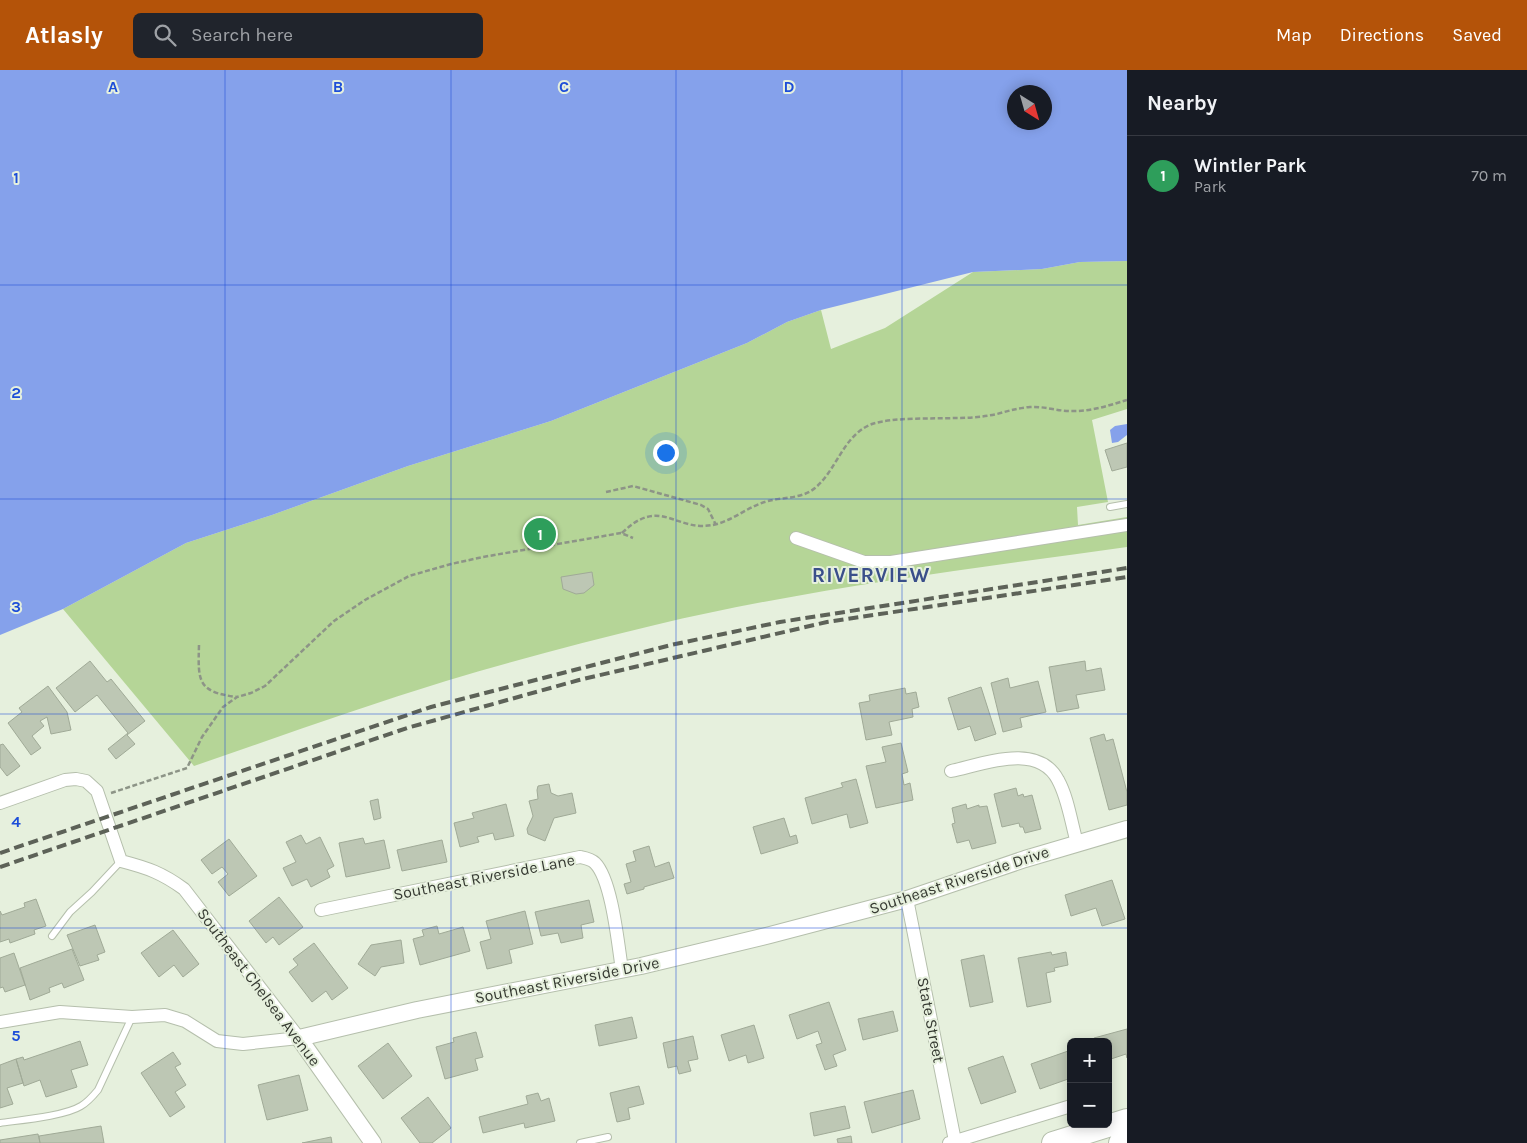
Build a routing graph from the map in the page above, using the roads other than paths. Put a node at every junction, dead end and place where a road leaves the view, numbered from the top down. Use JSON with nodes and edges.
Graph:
{"nodes":[{"id":1,"x":1127,"y":504,"type":"edge"},
{"id":2,"x":1110,"y":507,"type":"dead end"},
{"id":3,"x":1127,"y":525,"type":"edge"},
{"id":4,"x":796,"y":538,"type":"dead end"},
{"id":5,"x":951,"y":771,"type":"dead end"},
{"id":6,"x":0,"y":803,"type":"edge"},
{"id":7,"x":1127,"y":829,"type":"edge"},
{"id":8,"x":1077,"y":843,"type":"junction"},
{"id":9,"x":121,"y":861,"type":"junction"},
{"id":10,"x":907,"y":899,"type":"junction"},
{"id":11,"x":321,"y":910,"type":"dead end"},
{"id":12,"x":52,"y":936,"type":"dead end"},
{"id":13,"x":622,"y":970,"type":"junction"},
{"id":14,"x":132,"y":1017,"type":"junction"},
{"id":15,"x":0,"y":1022,"type":"edge"},
{"id":16,"x":299,"y":1038,"type":"junction"},
{"id":17,"x":1067,"y":1107,"type":"edge"},
{"id":18,"x":1127,"y":1120,"type":"edge"},
{"id":19,"x":0,"y":1123,"type":"edge"},
{"id":20,"x":608,"y":1137,"type":"dead end"},
{"id":21,"x":1127,"y":1141,"type":"edge"},
{"id":22,"x":952,"y":1142,"type":"edge"},
{"id":23,"x":373,"y":1143,"type":"edge"},
{"id":24,"x":580,"y":1143,"type":"edge"},
{"id":25,"x":1053,"y":1143,"type":"edge"},
{"id":26,"x":1120,"y":1143,"type":"edge"}],
"edges":[{"from":1,"to":2,"type":"lane"},
{"from":3,"to":4,"type":"street"},
{"from":5,"to":8,"type":"street"},
{"from":6,"to":9,"type":"street"},
{"from":7,"to":8,"type":"street","name":"Southeast Riverside Drive"},
{"from":8,"to":10,"type":"street","name":"Southeast Riverside Drive"},
{"from":9,"to":12,"type":"lane"},
{"from":9,"to":16,"type":"street","name":"Southeast Chelsea Avenue"},
{"from":10,"to":13,"type":"street","name":"Southeast Riverside Drive"},
{"from":10,"to":22,"type":"street","name":"State Street"},
{"from":11,"to":13,"type":"street","name":"Southeast Riverside Lane"},
{"from":13,"to":16,"type":"street","name":"Southeast Riverside Drive"},
{"from":14,"to":15,"type":"street","name":"Southeast Riverside Drive"},
{"from":14,"to":16,"type":"street","name":"Southeast Riverside Drive"},
{"from":14,"to":19,"type":"lane"},
{"from":16,"to":23,"type":"street","name":"Southeast Chelsea Avenue"},
{"from":17,"to":22,"type":"street"},
{"from":18,"to":25,"type":"highway"},
{"from":20,"to":24,"type":"lane"},
{"from":21,"to":26,"type":"highway"}]}
